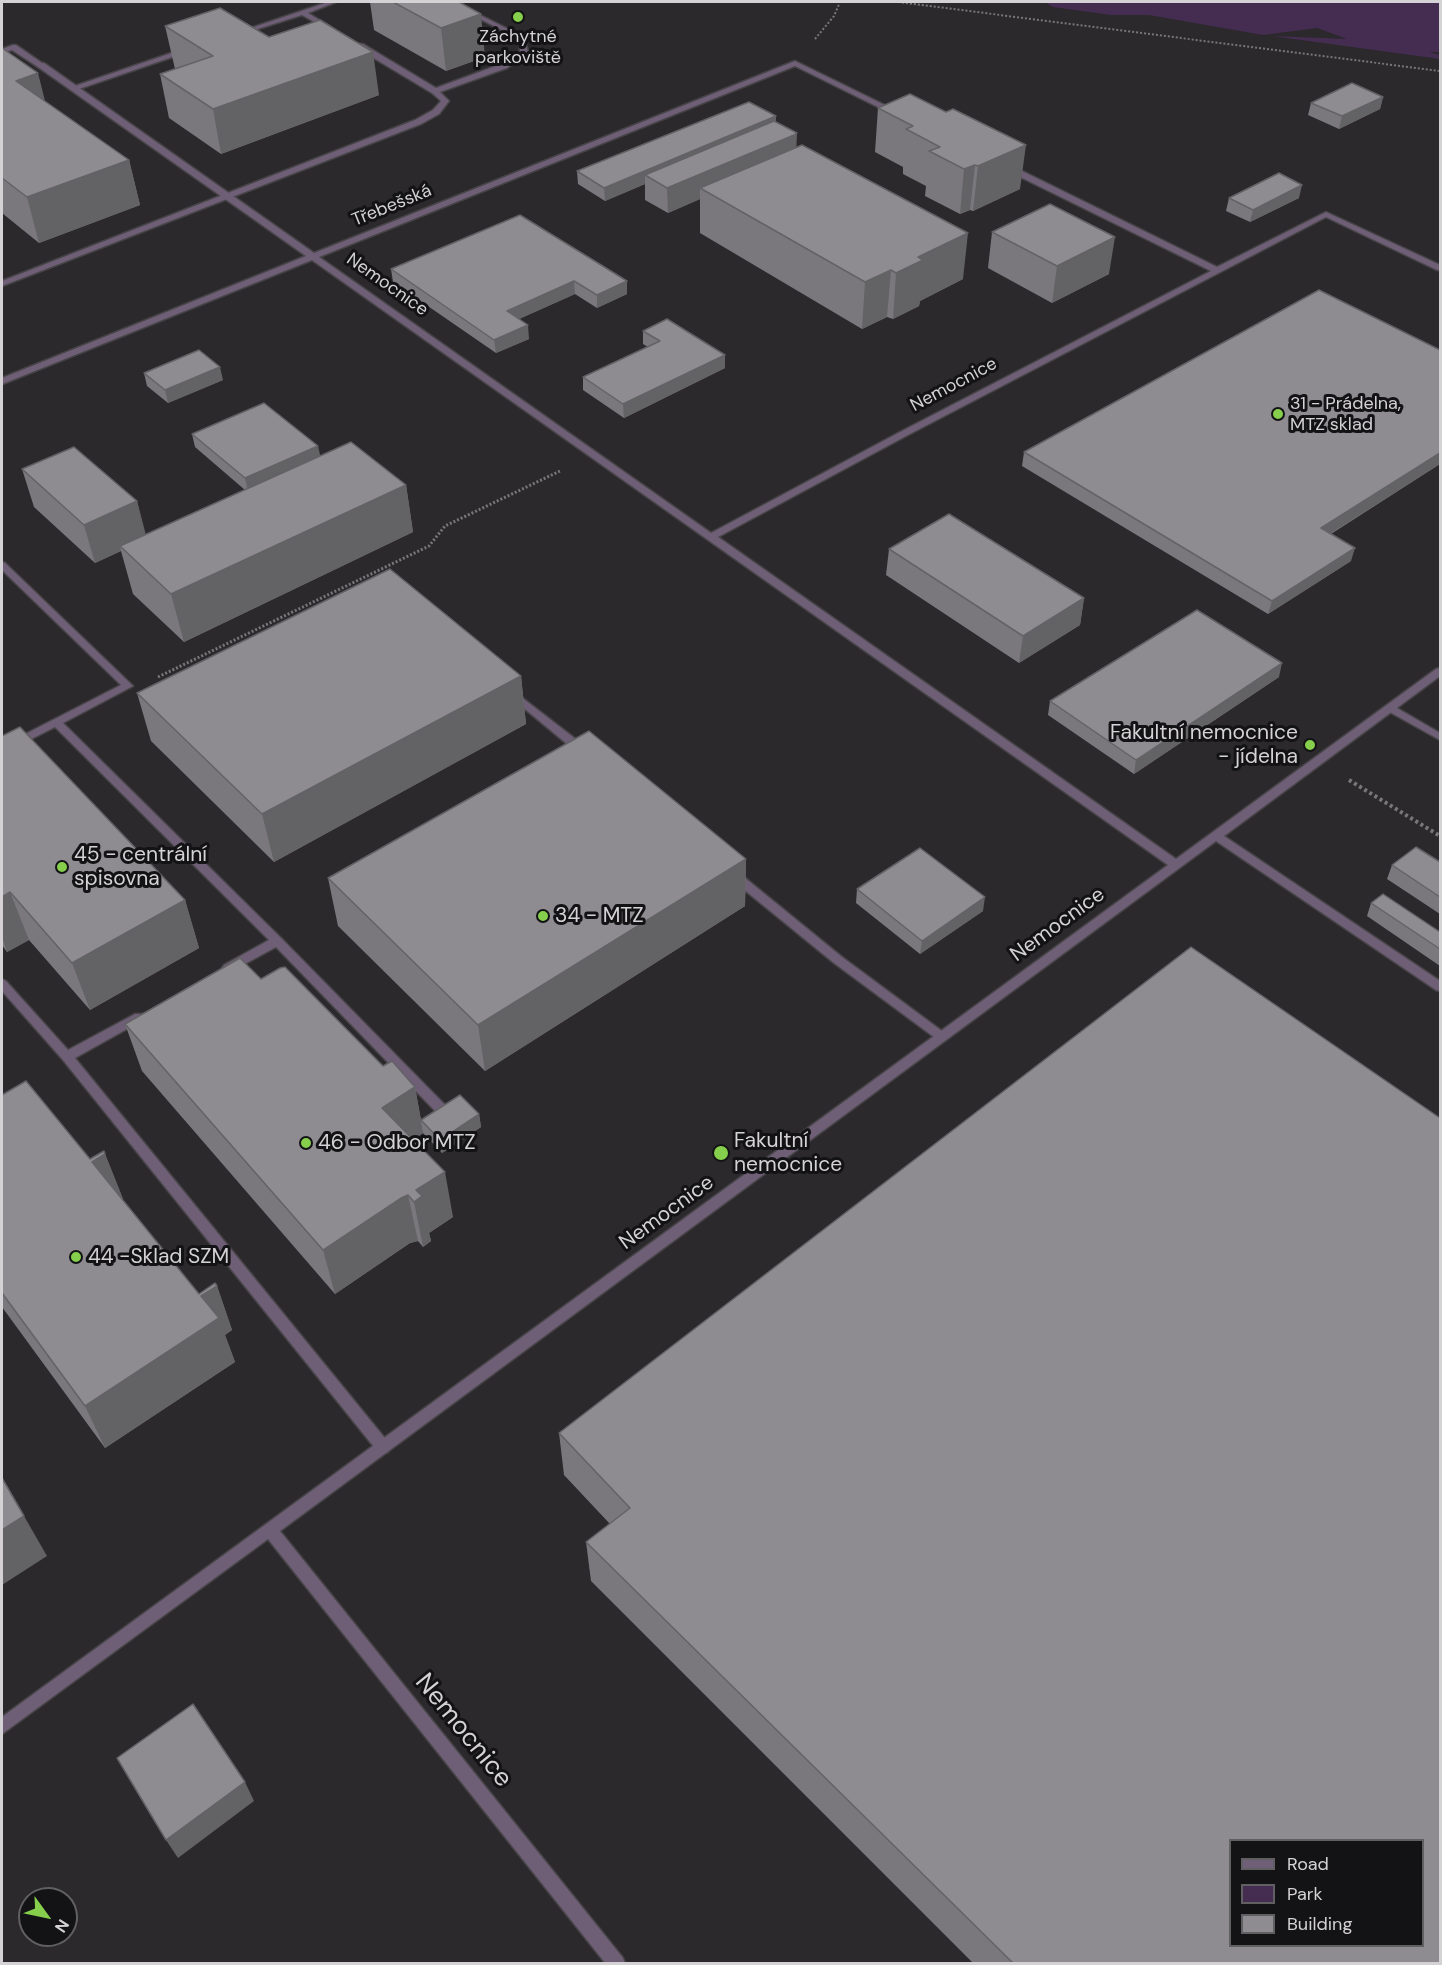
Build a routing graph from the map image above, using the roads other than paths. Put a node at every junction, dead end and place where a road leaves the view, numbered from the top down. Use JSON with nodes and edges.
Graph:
{"nodes":[{"id":1,"x":333,"y":2,"type":"edge"},
{"id":2,"x":450,"y":2,"type":"edge"},
{"id":3,"x":302,"y":12,"type":"junction"},
{"id":4,"x":333,"y":30,"type":"edge"},
{"id":5,"x":226,"y":37,"type":"edge"},
{"id":6,"x":353,"y":42,"type":"edge"},
{"id":7,"x":193,"y":48,"type":"edge"},
{"id":8,"x":2,"y":51,"type":"edge"},
{"id":9,"x":74,"y":88,"type":"junction"},
{"id":10,"x":435,"y":91,"type":"junction"},
{"id":11,"x":907,"y":118,"type":"edge"},
{"id":12,"x":1002,"y":165,"type":"edge"},
{"id":13,"x":227,"y":196,"type":"junction"},
{"id":14,"x":312,"y":256,"type":"junction"},
{"id":15,"x":1440,"y":268,"type":"edge"},
{"id":16,"x":1216,"y":270,"type":"junction"},
{"id":17,"x":2,"y":284,"type":"edge"},
{"id":18,"x":2,"y":381,"type":"edge"},
{"id":19,"x":711,"y":537,"type":"junction"},
{"id":20,"x":2,"y":565,"type":"edge"},
{"id":21,"x":1440,"y":671,"type":"edge"},
{"id":22,"x":504,"y":686,"type":"edge"},
{"id":23,"x":1390,"y":708,"type":"junction"},
{"id":24,"x":57,"y":723,"type":"junction"},
{"id":25,"x":1440,"y":736,"type":"edge"},
{"id":26,"x":2,"y":750,"type":"edge"},
{"id":27,"x":588,"y":755,"type":"edge"},
{"id":28,"x":1216,"y":836,"type":"junction"},
{"id":29,"x":1176,"y":865,"type":"junction"},
{"id":30,"x":727,"y":869,"type":"edge"},
{"id":31,"x":277,"y":941,"type":"junction"},
{"id":32,"x":214,"y":976,"type":"edge"},
{"id":33,"x":2,"y":984,"type":"edge"},
{"id":34,"x":1440,"y":987,"type":"edge"},
{"id":35,"x":151,"y":1010,"type":"edge"},
{"id":36,"x":942,"y":1037,"type":"junction"},
{"id":37,"x":67,"y":1056,"type":"junction"},
{"id":38,"x":444,"y":1112,"type":"edge"},
{"id":39,"x":383,"y":1446,"type":"junction"},
{"id":40,"x":270,"y":1530,"type":"junction"},
{"id":41,"x":2,"y":1726,"type":"edge"},
{"id":42,"x":617,"y":1964,"type":"edge"}],
"edges":[{"from":1,"to":3,"type":"street"},
{"from":2,"to":10,"type":"street"},
{"from":3,"to":4,"type":"street"},
{"from":3,"to":5,"type":"street"},
{"from":6,"to":10,"type":"street"},
{"from":7,"to":9,"type":"street"},
{"from":8,"to":9,"type":"street","name":"Nemocnice"},
{"from":9,"to":13,"type":"street","name":"Nemocnice"},
{"from":10,"to":13,"type":"street"},
{"from":11,"to":14,"type":"street","name":"Třebešská"},
{"from":12,"to":16,"type":"street"},
{"from":13,"to":14,"type":"street","name":"Nemocnice"},
{"from":13,"to":17,"type":"street"},
{"from":14,"to":18,"type":"street","name":"Třebešská"},
{"from":14,"to":19,"type":"street","name":"Nemocnice"},
{"from":15,"to":16,"type":"street","name":"Nemocnice"},
{"from":16,"to":19,"type":"street","name":"Nemocnice"},
{"from":19,"to":29,"type":"street","name":"Nemocnice"},
{"from":20,"to":24,"type":"street"},
{"from":21,"to":23,"type":"street","name":"Nemocnice"},
{"from":22,"to":27,"type":"street"},
{"from":23,"to":25,"type":"street"},
{"from":23,"to":28,"type":"street","name":"Nemocnice"},
{"from":24,"to":26,"type":"street"},
{"from":24,"to":31,"type":"street"},
{"from":28,"to":29,"type":"street","name":"Nemocnice"},
{"from":28,"to":34,"type":"street"},
{"from":29,"to":36,"type":"street","name":"Nemocnice"},
{"from":30,"to":36,"type":"street"},
{"from":31,"to":32,"type":"street"},
{"from":31,"to":38,"type":"street"},
{"from":33,"to":37,"type":"street"},
{"from":35,"to":37,"type":"street"},
{"from":36,"to":39,"type":"street","name":"Nemocnice"},
{"from":37,"to":39,"type":"street"},
{"from":39,"to":40,"type":"street","name":"Nemocnice"},
{"from":40,"to":41,"type":"street","name":"Nemocnice"},
{"from":40,"to":42,"type":"street","name":"Nemocnice"}]}
